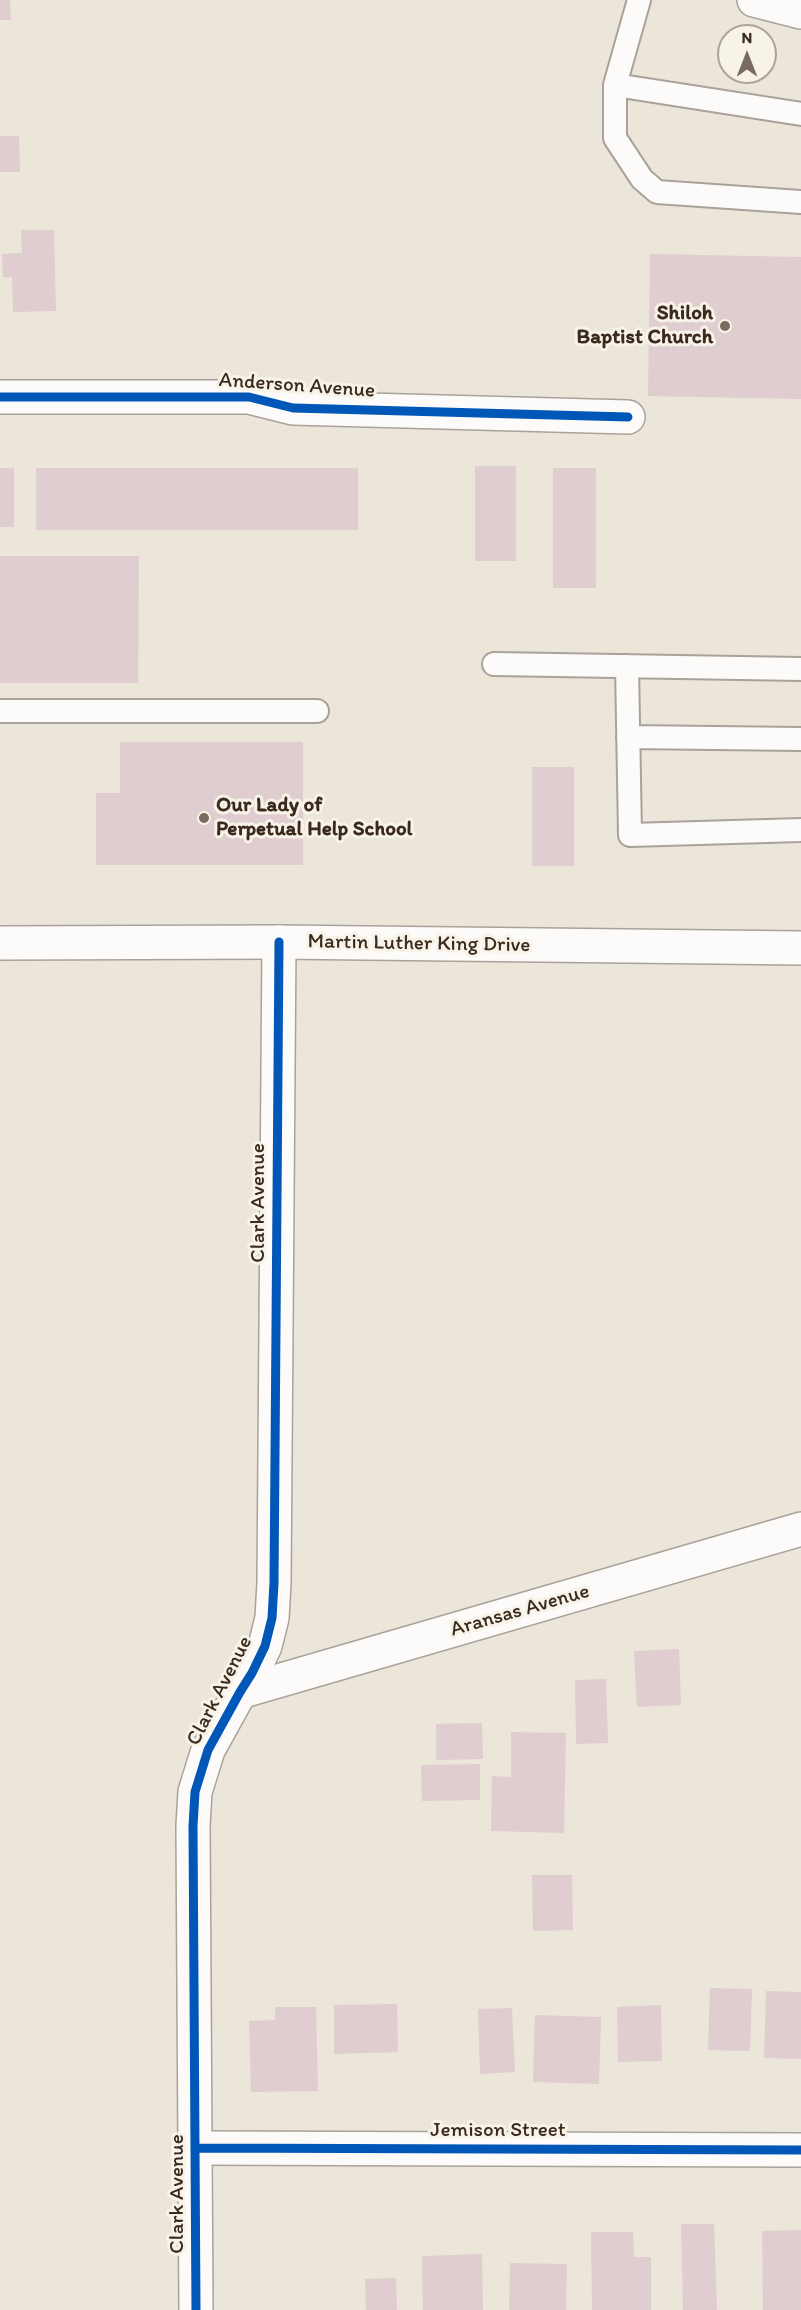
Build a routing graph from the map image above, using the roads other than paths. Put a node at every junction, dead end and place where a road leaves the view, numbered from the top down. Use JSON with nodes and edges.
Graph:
{"nodes":[{"id":1,"x":639,"y":0,"type":"edge"},
{"id":2,"x":754,"y":0,"type":"edge"},
{"id":3,"x":801,"y":12,"type":"edge"},
{"id":4,"x":615,"y":85,"type":"junction"},
{"id":5,"x":801,"y":114,"type":"edge"},
{"id":6,"x":801,"y":202,"type":"edge"},
{"id":7,"x":0,"y":397,"type":"edge"},
{"id":8,"x":628,"y":417,"type":"dead end"},
{"id":9,"x":494,"y":664,"type":"dead end"},
{"id":10,"x":627,"y":666,"type":"junction"},
{"id":11,"x":801,"y":669,"type":"edge"},
{"id":12,"x":0,"y":711,"type":"edge"},
{"id":13,"x":317,"y":711,"type":"dead end"},
{"id":14,"x":628,"y":737,"type":"junction"},
{"id":15,"x":801,"y":739,"type":"edge"},
{"id":16,"x":801,"y":830,"type":"edge"},
{"id":17,"x":279,"y":942,"type":"junction"},
{"id":18,"x":0,"y":943,"type":"edge"},
{"id":19,"x":801,"y":948,"type":"edge"},
{"id":20,"x":801,"y":1529,"type":"edge"},
{"id":21,"x":240,"y":1692,"type":"junction"},
{"id":22,"x":195,"y":2148,"type":"junction"},
{"id":23,"x":801,"y":2150,"type":"edge"},
{"id":24,"x":196,"y":2310,"type":"edge"}],
"edges":[{"from":1,"to":4,"type":"lane"},
{"from":2,"to":3,"type":"street"},
{"from":4,"to":5,"type":"lane"},
{"from":4,"to":6,"type":"lane"},
{"from":7,"to":8,"type":"street","name":"Anderson Avenue"},
{"from":9,"to":10,"type":"lane"},
{"from":10,"to":11,"type":"lane"},
{"from":10,"to":14,"type":"lane"},
{"from":12,"to":13,"type":"lane"},
{"from":14,"to":15,"type":"lane"},
{"from":14,"to":16,"type":"lane"},
{"from":17,"to":18,"type":"street","name":"Martin Luther King Drive"},
{"from":17,"to":19,"type":"street","name":"Martin Luther King Drive"},
{"from":17,"to":21,"type":"street","name":"Clark Avenue"},
{"from":20,"to":21,"type":"street","name":"Aransas Avenue"},
{"from":21,"to":22,"type":"street","name":"Clark Avenue"},
{"from":22,"to":23,"type":"street","name":"Jemison Street"},
{"from":22,"to":24,"type":"street","name":"Clark Avenue"}]}
